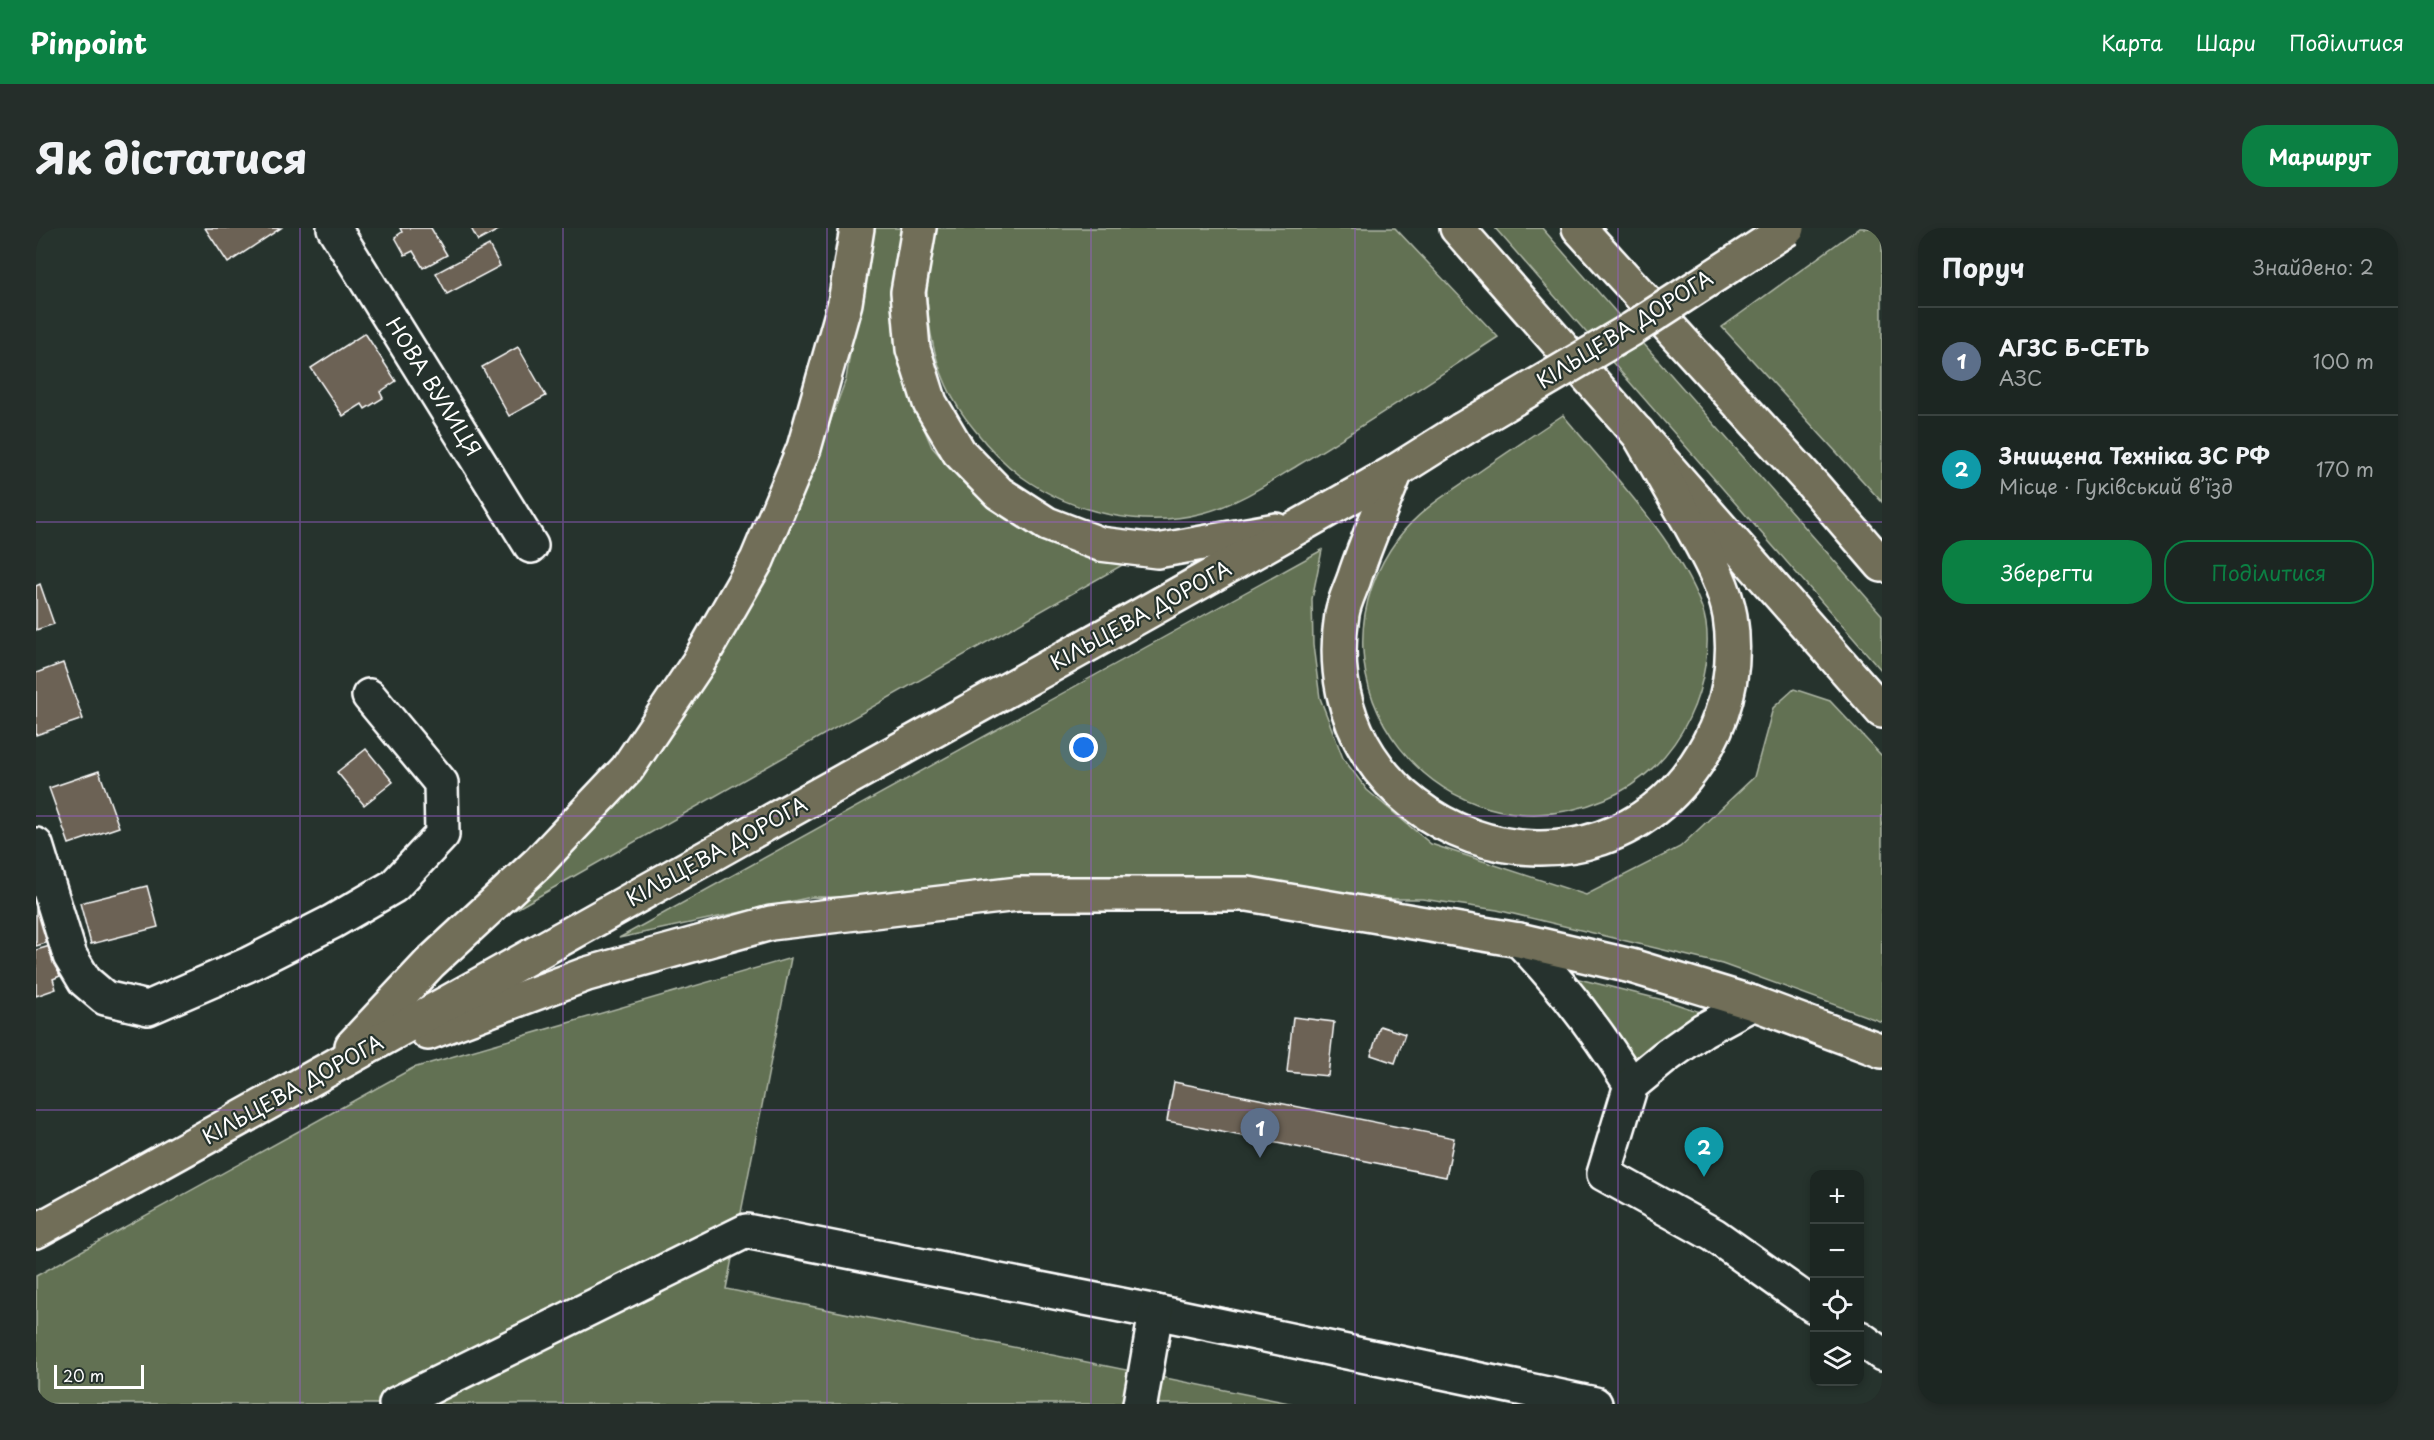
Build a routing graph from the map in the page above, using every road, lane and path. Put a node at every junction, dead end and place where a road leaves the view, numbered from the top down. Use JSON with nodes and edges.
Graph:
{"nodes":[{"id":1,"x":334,"y":228,"type":"edge"},
{"id":2,"x":857,"y":228,"type":"edge"},
{"id":3,"x":919,"y":228,"type":"edge"},
{"id":4,"x":1457,"y":228,"type":"edge"},
{"id":5,"x":1579,"y":228,"type":"edge"},
{"id":6,"x":1788,"y":228,"type":"edge"},
{"id":7,"x":1638,"y":433,"type":"junction"},
{"id":8,"x":1396,"y":471,"type":"junction"},
{"id":9,"x":1813,"y":485,"type":"junction"},
{"id":10,"x":1302,"y":525,"type":"junction"},
{"id":11,"x":531,"y":546,"type":"dead end"},
{"id":12,"x":1882,"y":546,"type":"edge"},
{"id":13,"x":1882,"y":565,"type":"edge"},
{"id":14,"x":369,"y":696,"type":"dead end"},
{"id":15,"x":1882,"y":711,"type":"edge"},
{"id":16,"x":36,"y":845,"type":"edge"},
{"id":17,"x":1519,"y":940,"type":"junction"},
{"id":18,"x":1753,"y":1003,"type":"junction"},
{"id":19,"x":1882,"y":1051,"type":"edge"},
{"id":20,"x":331,"y":1070,"type":"junction"},
{"id":21,"x":1631,"y":1085,"type":"junction"},
{"id":22,"x":36,"y":1231,"type":"edge"},
{"id":23,"x":1810,"y":1302,"type":"edge"},
{"id":24,"x":1156,"y":1312,"type":"junction"},
{"id":25,"x":1864,"y":1341,"type":"edge"},
{"id":26,"x":1882,"y":1354,"type":"edge"},
{"id":27,"x":396,"y":1404,"type":"edge"},
{"id":28,"x":1140,"y":1404,"type":"edge"},
{"id":29,"x":1595,"y":1404,"type":"edge"}],
"edges":[{"from":1,"to":11,"type":"street","name":"НОВА ВУЛИЦЯ"},
{"from":2,"to":20,"type":"highway"},
{"from":3,"to":10,"type":"highway"},
{"from":4,"to":7,"type":"highway"},
{"from":5,"to":9,"type":"highway"},
{"from":6,"to":8,"type":"highway","name":"КІЛЬЦЕВА ДОРОГА","bridge":true},
{"from":7,"to":8,"type":"highway"},
{"from":7,"to":15,"type":"highway"},
{"from":8,"to":10,"type":"highway","name":"КІЛЬЦЕВА ДОРОГА"},
{"from":9,"to":12,"type":"highway"},
{"from":9,"to":13,"type":"highway"},
{"from":10,"to":20,"type":"highway","name":"КІЛЬЦЕВА ДОРОГА"},
{"from":14,"to":16,"type":"street"},
{"from":17,"to":18,"type":"highway"},
{"from":17,"to":20,"type":"highway"},
{"from":17,"to":21,"type":"street"},
{"from":18,"to":19,"type":"highway"},
{"from":18,"to":21,"type":"street"},
{"from":20,"to":22,"type":"highway","name":"КІЛЬЦЕВА ДОРОГА"},
{"from":21,"to":23,"type":"street"},
{"from":24,"to":27,"type":"street"},
{"from":24,"to":28,"type":"street"},
{"from":24,"to":29,"type":"street"},
{"from":25,"to":26,"type":"street"}]}
